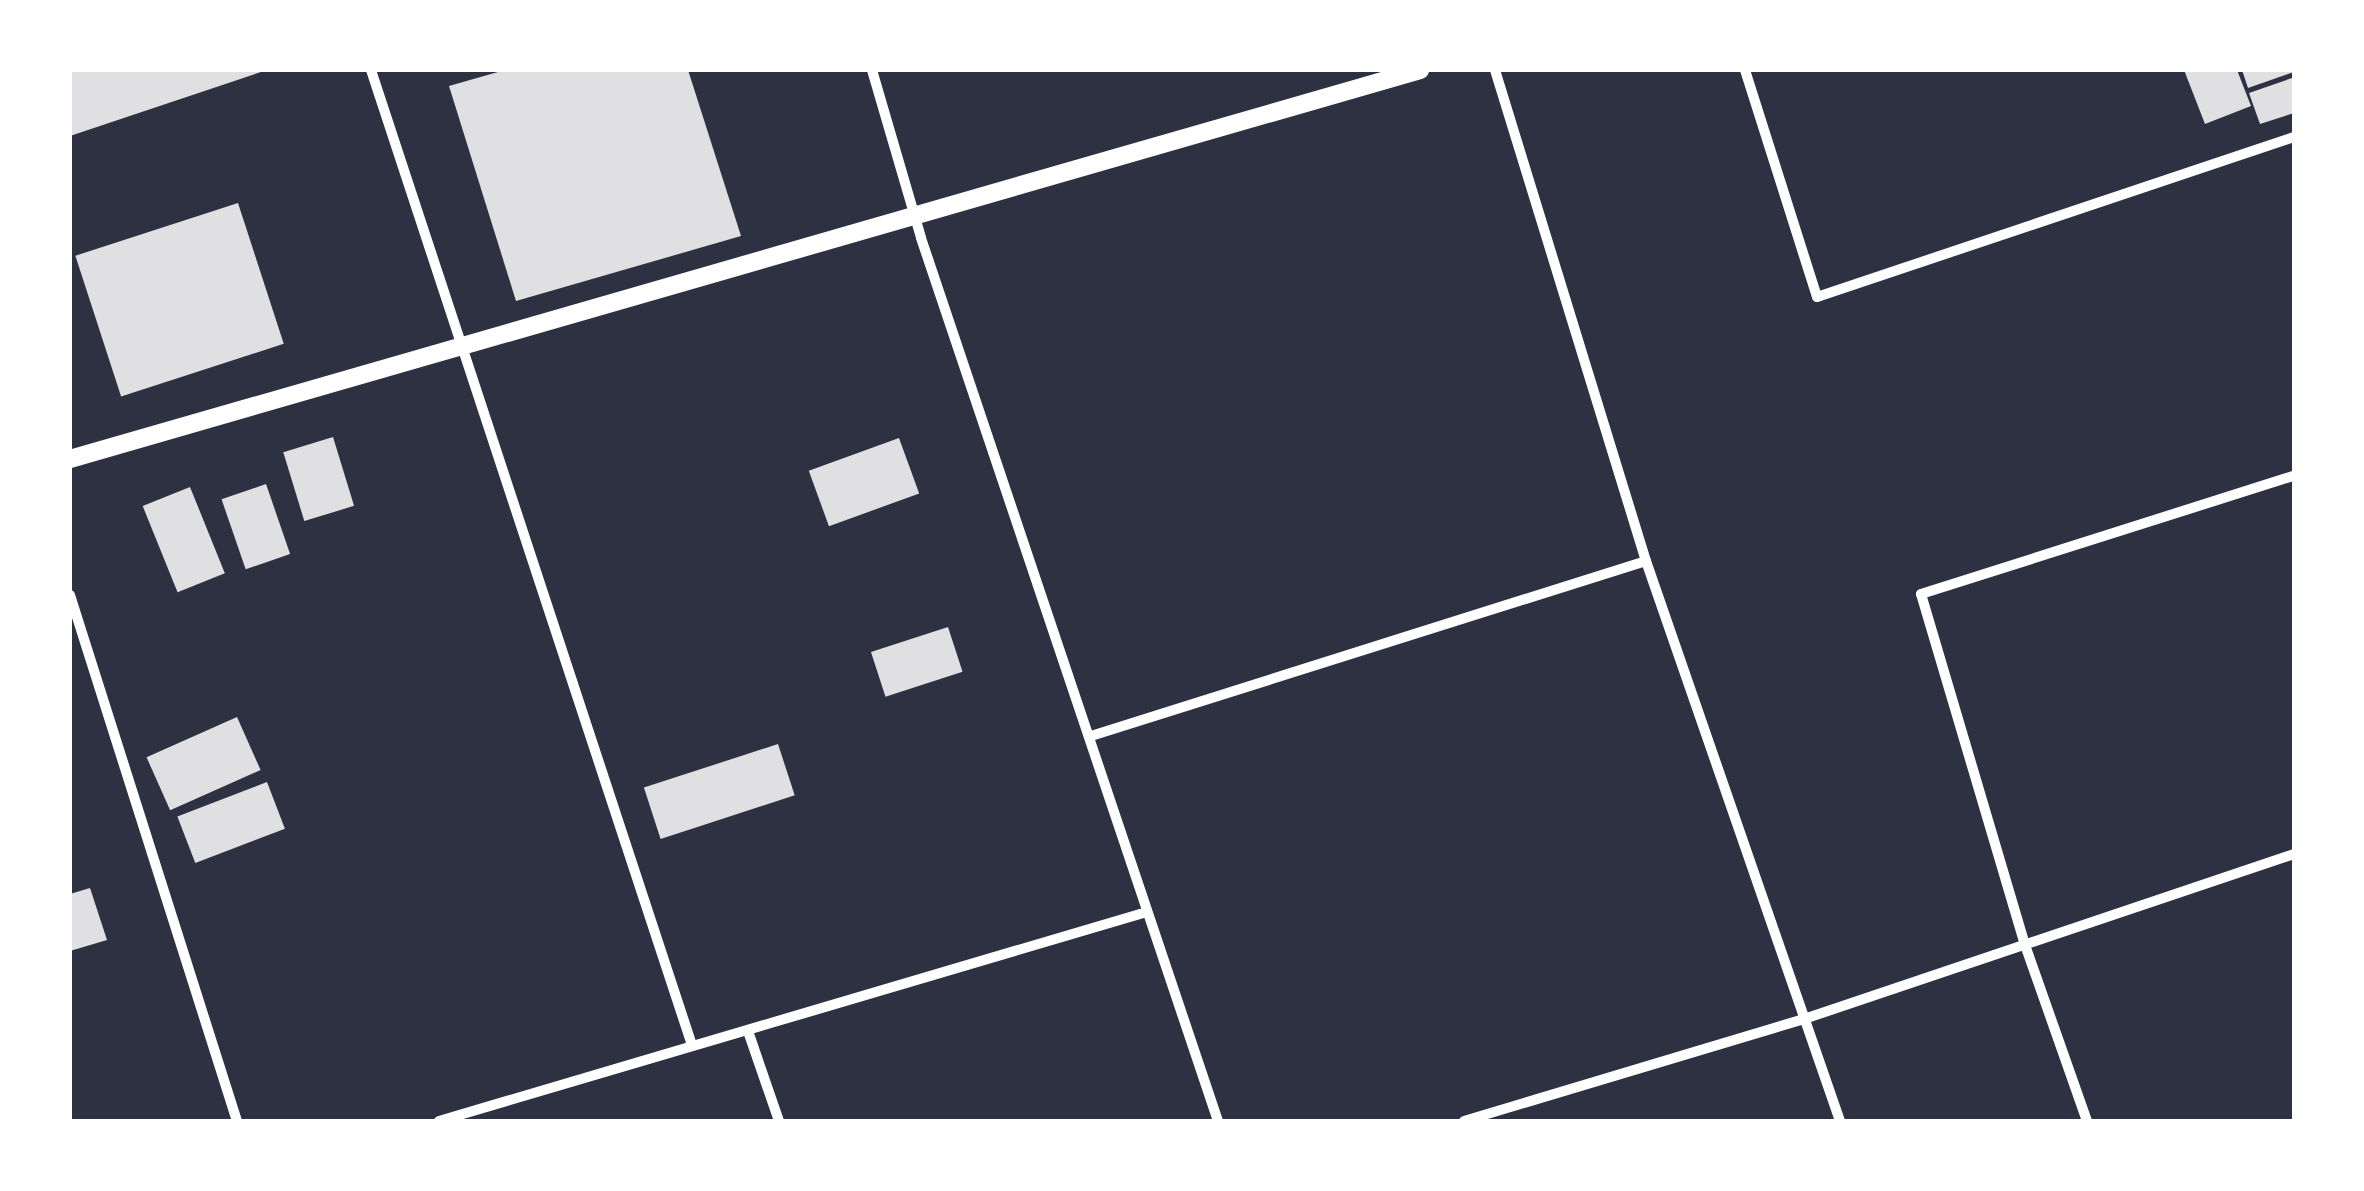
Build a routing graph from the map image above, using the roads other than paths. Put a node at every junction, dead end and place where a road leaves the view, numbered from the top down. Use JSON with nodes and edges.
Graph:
{"nodes":[{"id":1,"x":370,"y":70,"type":"edge"},
{"id":2,"x":872,"y":70,"type":"edge"},
{"id":3,"x":1420,"y":70,"type":"edge"},
{"id":4,"x":1494,"y":70,"type":"edge"},
{"id":5,"x":1744,"y":70,"type":"edge"},
{"id":6,"x":2294,"y":137,"type":"edge"},
{"id":7,"x":916,"y":217,"type":"junction"},
{"id":8,"x":457,"y":348,"type":"junction"},
{"id":9,"x":70,"y":459,"type":"edge"},
{"id":10,"x":2294,"y":476,"type":"edge"},
{"id":11,"x":1646,"y":561,"type":"junction"},
{"id":12,"x":70,"y":595,"type":"edge"},
{"id":13,"x":1091,"y":736,"type":"junction"},
{"id":14,"x":2294,"y":854,"type":"edge"},
{"id":15,"x":1147,"y":912,"type":"junction"},
{"id":16,"x":2026,"y":944,"type":"junction"},
{"id":17,"x":1807,"y":1018,"type":"junction"},
{"id":18,"x":749,"y":1034,"type":"junction"},
{"id":19,"x":692,"y":1045,"type":"junction"},
{"id":20,"x":237,"y":1121,"type":"edge"},
{"id":21,"x":439,"y":1121,"type":"edge"},
{"id":22,"x":779,"y":1121,"type":"edge"},
{"id":23,"x":1218,"y":1121,"type":"edge"},
{"id":24,"x":1464,"y":1121,"type":"edge"},
{"id":25,"x":1840,"y":1121,"type":"edge"},
{"id":26,"x":2087,"y":1121,"type":"edge"}],
"edges":[{"from":1,"to":8,"type":"street"},
{"from":2,"to":7,"type":"street"},
{"from":3,"to":7,"type":"street"},
{"from":4,"to":11,"type":"street"},
{"from":5,"to":6,"type":"street"},
{"from":7,"to":8,"type":"street"},
{"from":7,"to":13,"type":"street"},
{"from":8,"to":9,"type":"street"},
{"from":8,"to":19,"type":"street"},
{"from":10,"to":16,"type":"street"},
{"from":11,"to":13,"type":"street"},
{"from":11,"to":17,"type":"street"},
{"from":12,"to":20,"type":"street"},
{"from":13,"to":15,"type":"street"},
{"from":14,"to":16,"type":"street"},
{"from":15,"to":18,"type":"street"},
{"from":15,"to":23,"type":"street"},
{"from":16,"to":17,"type":"street"},
{"from":16,"to":26,"type":"street"},
{"from":17,"to":24,"type":"street"},
{"from":17,"to":25,"type":"street"},
{"from":18,"to":19,"type":"street"},
{"from":18,"to":22,"type":"street"},
{"from":19,"to":21,"type":"street"}]}
